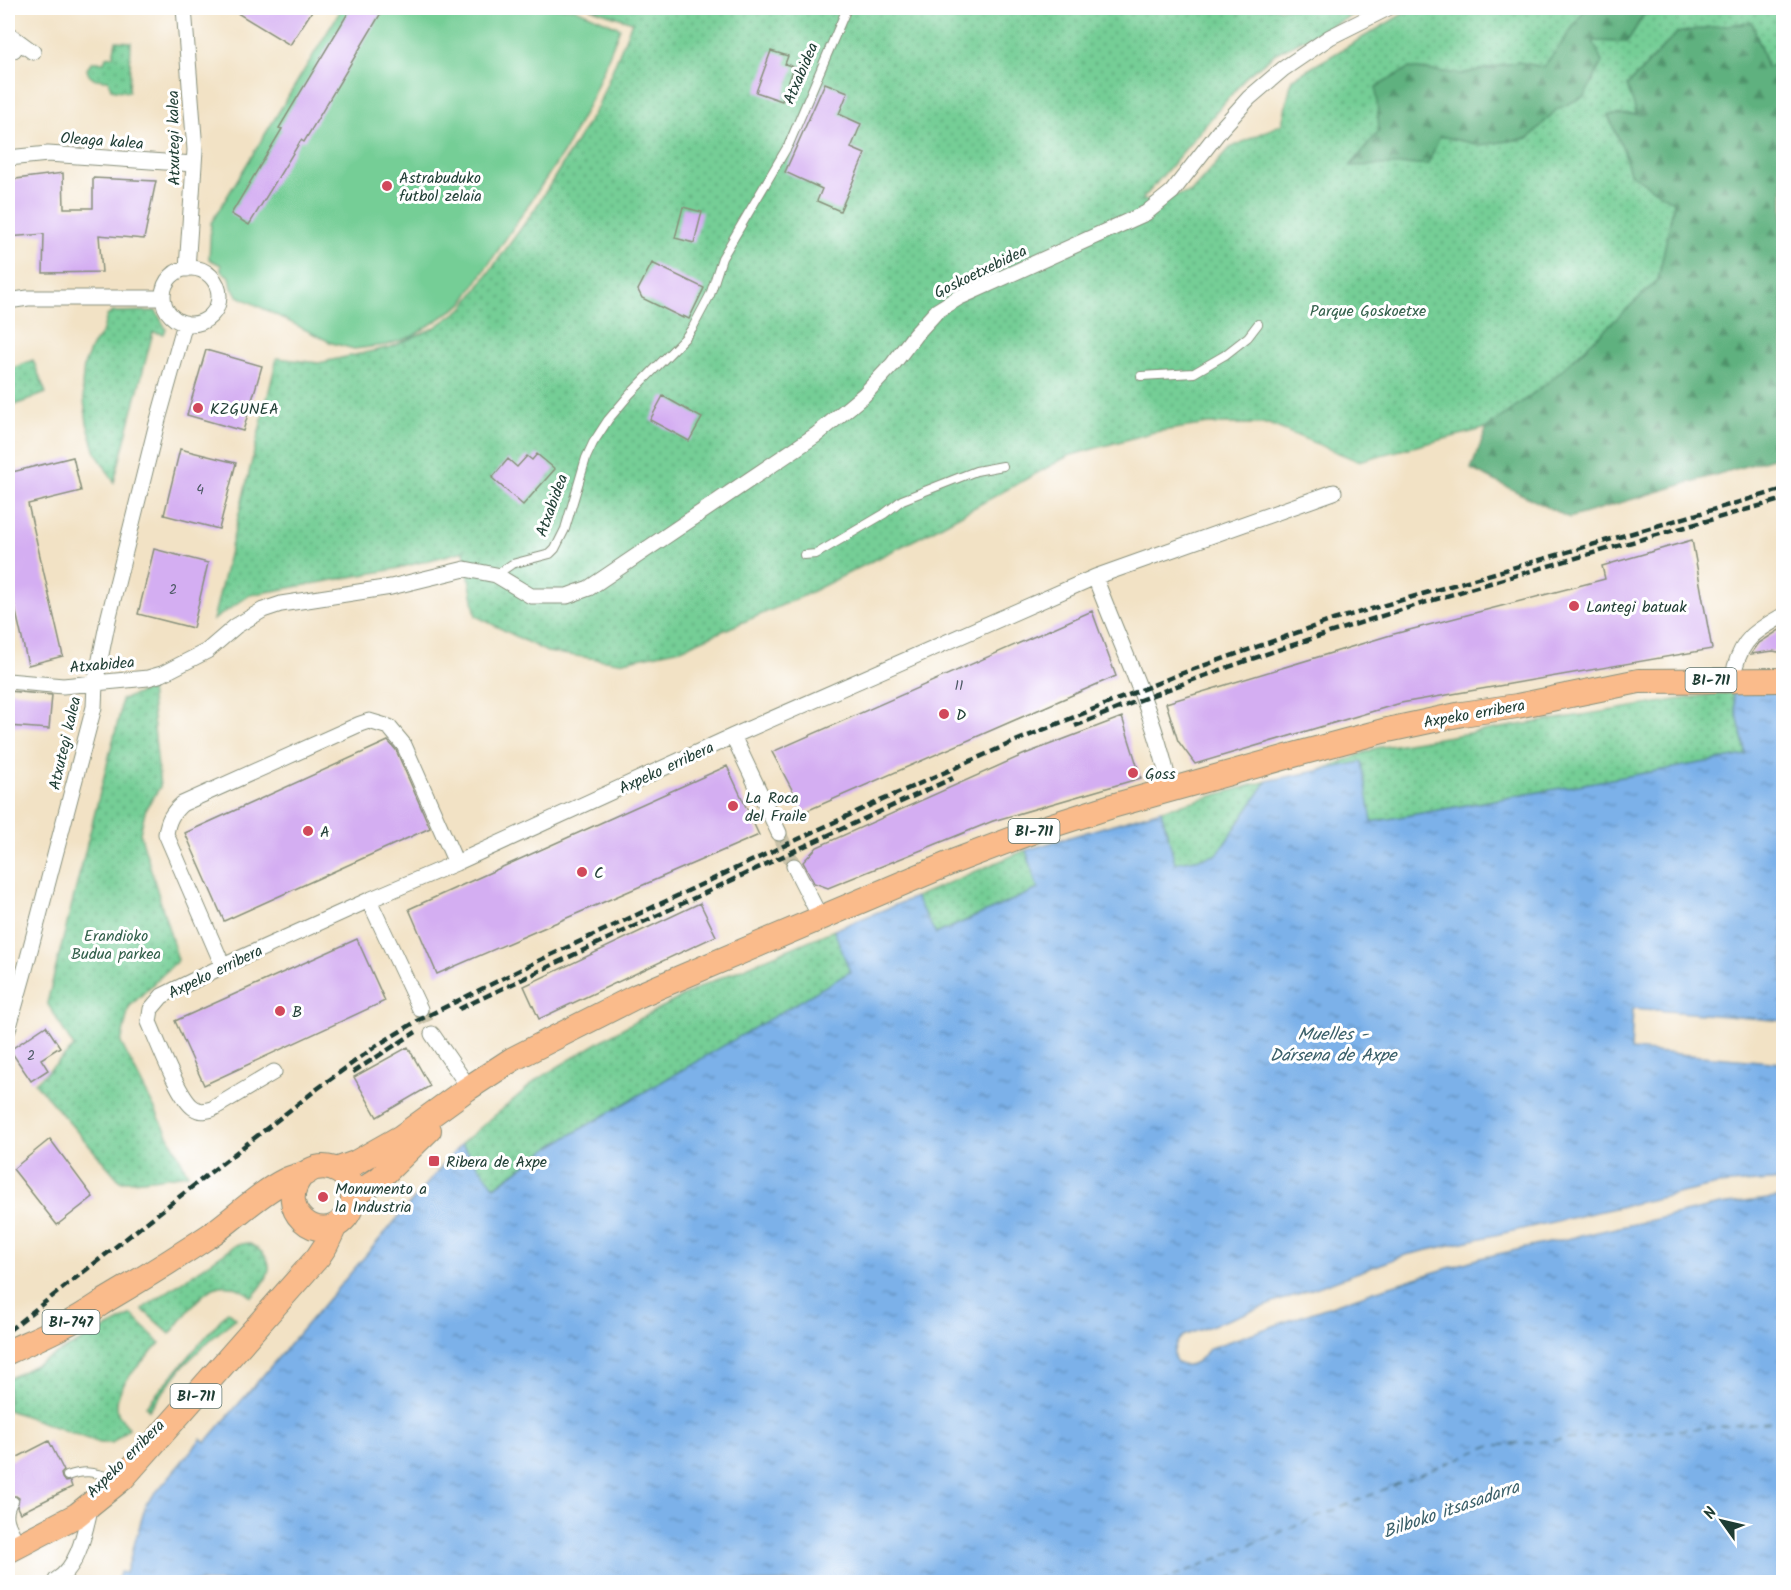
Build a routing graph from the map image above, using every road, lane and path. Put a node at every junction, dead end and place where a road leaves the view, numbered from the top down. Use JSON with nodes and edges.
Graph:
{"nodes":[{"id":1,"x":184,"y":8,"type":"edge"},
{"id":2,"x":847,"y":8,"type":"edge"},
{"id":3,"x":1388,"y":8,"type":"edge"},
{"id":4,"x":14,"y":50,"type":"dead end"},
{"id":5,"x":33,"y":51,"type":"dead end"},
{"id":6,"x":8,"y":158,"type":"edge"},
{"id":7,"x":194,"y":164,"type":"junction"},
{"id":8,"x":187,"y":269,"type":"junction"},
{"id":9,"x":163,"y":298,"type":"junction"},
{"id":10,"x":8,"y":301,"type":"edge"},
{"id":11,"x":184,"y":323,"type":"junction"},
{"id":12,"x":1258,"y":324,"type":"dead end"},
{"id":13,"x":1141,"y":376,"type":"dead end"},
{"id":14,"x":1003,"y":466,"type":"dead end"},
{"id":15,"x":1334,"y":492,"type":"dead end"},
{"id":16,"x":804,"y":555,"type":"dead end"},
{"id":17,"x":496,"y":575,"type":"junction"},
{"id":18,"x":1095,"y":577,"type":"junction"},
{"id":19,"x":1784,"y":615,"type":"edge"},
{"id":20,"x":1735,"y":668,"type":"junction"},
{"id":21,"x":1784,"y":672,"type":"edge"},
{"id":22,"x":1784,"y":680,"type":"edge"},
{"id":23,"x":8,"y":681,"type":"edge"},
{"id":24,"x":1639,"y":681,"type":"junction"},
{"id":25,"x":95,"y":684,"type":"junction"},
{"id":26,"x":733,"y":736,"type":"junction"},
{"id":27,"x":1170,"y":789,"type":"junction"},
{"id":28,"x":779,"y":833,"type":"tunnel mouth"},
{"id":29,"x":456,"y":863,"type":"junction"},
{"id":30,"x":794,"y":866,"type":"tunnel mouth"},
{"id":31,"x":369,"y":900,"type":"junction"},
{"id":32,"x":820,"y":917,"type":"junction"},
{"id":33,"x":223,"y":966,"type":"junction"},
{"id":34,"x":420,"y":1009,"type":"tunnel mouth"},
{"id":35,"x":8,"y":1030,"type":"edge"},
{"id":36,"x":432,"y":1034,"type":"tunnel mouth"},
{"id":37,"x":274,"y":1072,"type":"dead end"},
{"id":38,"x":467,"y":1089,"type":"junction"},
{"id":39,"x":336,"y":1170,"type":"junction"},
{"id":40,"x":303,"y":1174,"type":"junction"},
{"id":41,"x":353,"y":1197,"type":"junction"},
{"id":42,"x":241,"y":1212,"type":"junction"},
{"id":43,"x":300,"y":1217,"type":"junction"},
{"id":44,"x":335,"y":1226,"type":"junction"},
{"id":45,"x":8,"y":1352,"type":"edge"},
{"id":46,"x":67,"y":1476,"type":"dead end"},
{"id":47,"x":110,"y":1478,"type":"junction"},
{"id":48,"x":14,"y":1501,"type":"dead end"},
{"id":49,"x":91,"y":1505,"type":"junction"},
{"id":50,"x":20,"y":1544,"type":"edge"},
{"id":51,"x":56,"y":1580,"type":"dead end"}],
"edges":[{"from":1,"to":7,"type":"street","name":"Atxutegi kalea"},
{"from":2,"to":17,"type":"lane","name":"Atxabidea"},
{"from":3,"to":17,"type":"street","name":"Goskoetxebidea"},
{"from":4,"to":5,"type":"street"},
{"from":6,"to":7,"type":"street","name":"Oleaga kalea"},
{"from":7,"to":8,"type":"street","name":"Atxutegi kalea"},
{"from":8,"to":9,"type":"street"},
{"from":8,"to":11,"type":"street"},
{"from":9,"to":10,"type":"street"},
{"from":9,"to":11,"type":"street"},
{"from":11,"to":25,"type":"street","name":"Atxutegi kalea"},
{"from":12,"to":13,"type":"lane"},
{"from":14,"to":16,"type":"lane"},
{"from":15,"to":18,"type":"street","name":"Axpeko erribera"},
{"from":17,"to":25,"type":"street","name":"Atxabidea"},
{"from":18,"to":26,"type":"street","name":"Axpeko erribera"},
{"from":18,"to":27,"type":"street"},
{"from":19,"to":20,"type":"street"},
{"from":20,"to":21,"type":"main road","number":"BI-711"},
{"from":20,"to":24,"type":"main road","number":"BI-711"},
{"from":22,"to":24,"type":"main road","name":"Axpeko erribera","number":"BI-711"},
{"from":23,"to":25,"type":"street","name":"Atxabidea"},
{"from":24,"to":27,"type":"main road","name":"Axpeko erribera","number":"BI-711"},
{"from":25,"to":35,"type":"street","name":"Atxutegi kalea"},
{"from":26,"to":28,"type":"street","name":"Axpeko erribera"},
{"from":26,"to":29,"type":"street","name":"Axpeko erribera"},
{"from":27,"to":32,"type":"main road","name":"Axpeko erribera","number":"BI-711"},
{"from":29,"to":31,"type":"street","name":"Axpeko erribera"},
{"from":29,"to":33,"type":"street"},
{"from":30,"to":32,"type":"street"},
{"from":31,"to":33,"type":"street","name":"Axpeko erribera"},
{"from":31,"to":34,"type":"street"},
{"from":32,"to":38,"type":"main road","name":"Axpeko erribera","number":"BI-711"},
{"from":33,"to":37,"type":"street","name":"Axpeko erribera"},
{"from":36,"to":38,"type":"street"},
{"from":38,"to":39,"type":"main road","name":"Axpeko erribera","number":"BI-711"},
{"from":38,"to":41,"type":"main road","name":"Axpeko erribera","number":"BI-711"},
{"from":39,"to":40,"type":"main road","number":"BI-711"},
{"from":39,"to":41,"type":"main road"},
{"from":40,"to":42,"type":"main road","number":"BI-747"},
{"from":40,"to":43,"type":"main road","number":"BI-711"},
{"from":41,"to":44,"type":"main road","number":"BI-711"},
{"from":42,"to":43,"type":"main road","number":"BI-747"},
{"from":42,"to":45,"type":"main road","number":"BI-747"},
{"from":43,"to":44,"type":"main road"},
{"from":43,"to":47,"type":"main road","name":"Axpeko erribera","number":"BI-711"},
{"from":44,"to":49,"type":"main road","name":"Axpeko erribera","number":"BI-711"},
{"from":46,"to":47,"type":"lane"},
{"from":47,"to":50,"type":"main road","name":"Axpeko erribera","number":"BI-711"},
{"from":48,"to":50,"type":"lane"},
{"from":49,"to":50,"type":"main road","name":"Axpeko erribera","number":"BI-711"},
{"from":49,"to":51,"type":"street"}]}
